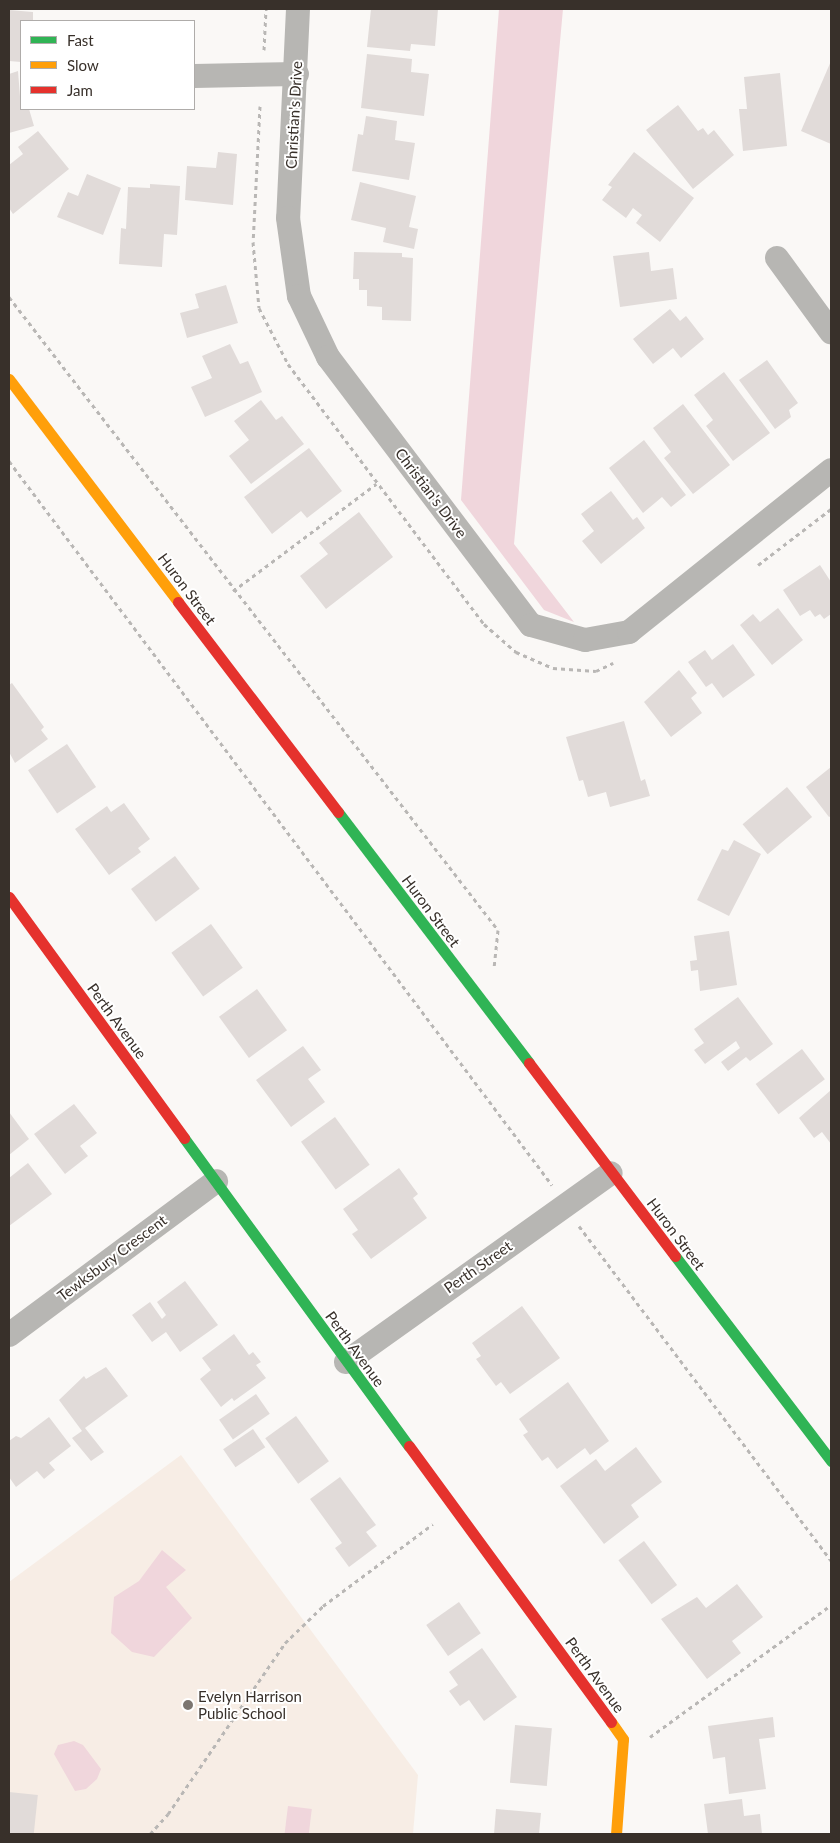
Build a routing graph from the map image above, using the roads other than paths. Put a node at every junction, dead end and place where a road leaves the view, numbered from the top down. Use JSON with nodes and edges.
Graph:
{"nodes":[{"id":1,"x":298,"y":9,"type":"edge"},
{"id":2,"x":297,"y":74,"type":"junction"},
{"id":3,"x":195,"y":76,"type":"edge"},
{"id":4,"x":777,"y":258,"type":"dead end"},
{"id":5,"x":831,"y":332,"type":"edge"},
{"id":6,"x":9,"y":379,"type":"edge"},
{"id":7,"x":831,"y":470,"type":"edge"},
{"id":8,"x":9,"y":897,"type":"edge"},
{"id":9,"x":611,"y":1173,"type":"junction"},
{"id":10,"x":216,"y":1181,"type":"junction"},
{"id":11,"x":9,"y":1335,"type":"edge"},
{"id":12,"x":346,"y":1362,"type":"junction"},
{"id":13,"x":831,"y":1461,"type":"edge"},
{"id":14,"x":616,"y":1834,"type":"edge"}],
"edges":[{"from":1,"to":2,"type":"street","name":"Christian's Drive"},
{"from":2,"to":3,"type":"street"},
{"from":2,"to":7,"type":"street","name":"Christian's Drive"},
{"from":4,"to":5,"type":"street"},
{"from":6,"to":9,"type":"main road","name":"Huron Street"},
{"from":8,"to":10,"type":"main road","name":"Perth Avenue"},
{"from":9,"to":12,"type":"street","name":"Perth Street"},
{"from":9,"to":13,"type":"main road","name":"Huron Street"},
{"from":10,"to":11,"type":"street","name":"Tewksbury Crescent"},
{"from":10,"to":12,"type":"main road","name":"Perth Avenue"},
{"from":12,"to":14,"type":"main road","name":"Perth Avenue"}]}
